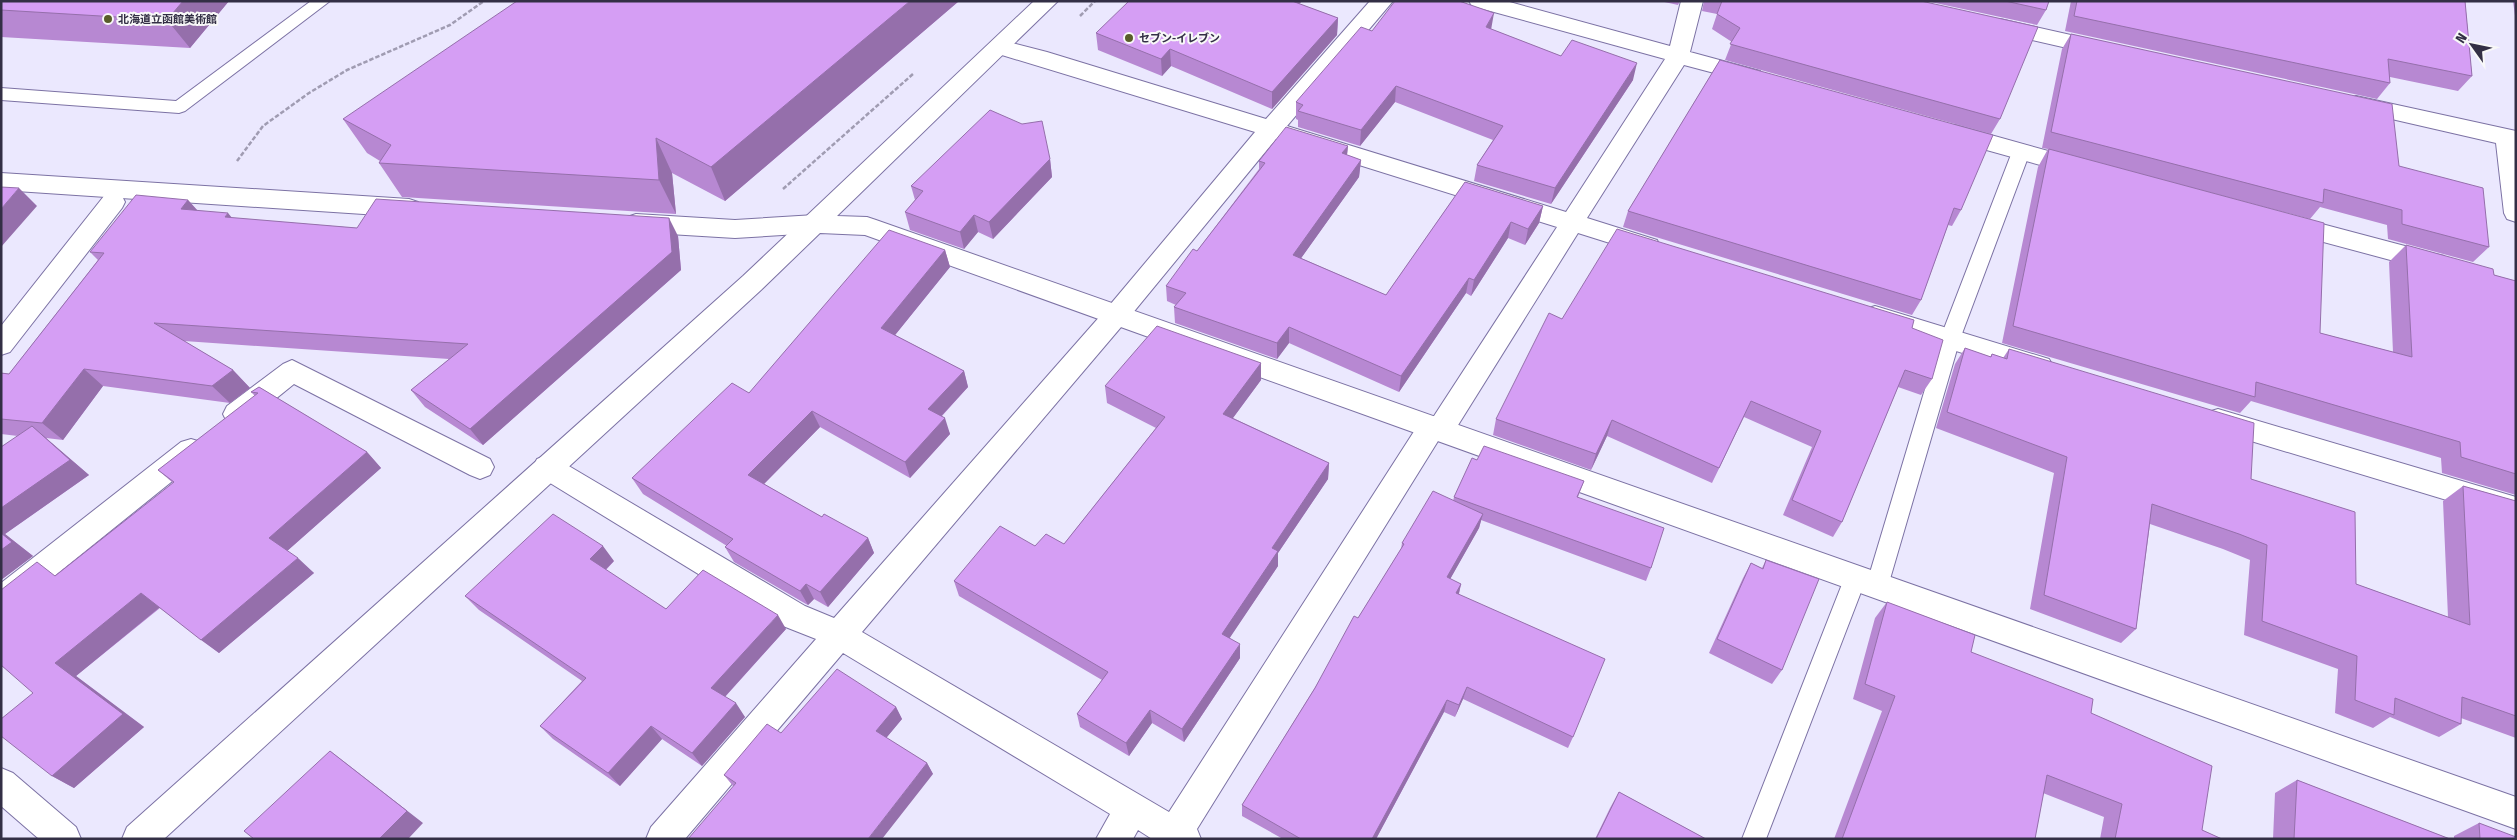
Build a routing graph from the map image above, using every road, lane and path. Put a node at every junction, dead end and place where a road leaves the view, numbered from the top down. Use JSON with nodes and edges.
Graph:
{"nodes":[{"id":1,"x":322,"y":1,"type":"edge"},
{"id":2,"x":484,"y":1,"type":"edge"},
{"id":3,"x":1047,"y":1,"type":"edge"},
{"id":4,"x":1382,"y":1,"type":"edge"},
{"id":5,"x":1480,"y":1,"type":"edge"},
{"id":6,"x":1692,"y":1,"type":"edge"},
{"id":7,"x":1981,"y":22,"type":"edge"},
{"id":8,"x":1000,"y":47,"type":"junction"},
{"id":9,"x":2127,"y":54,"type":"edge"},
{"id":10,"x":1678,"y":56,"type":"junction"},
{"id":11,"x":1774,"y":82,"type":"edge"},
{"id":12,"x":1,"y":94,"type":"edge"},
{"id":13,"x":2331,"y":98,"type":"edge"},
{"id":14,"x":1936,"y":128,"type":"edge"},
{"id":15,"x":1271,"y":129,"type":"junction"},
{"id":16,"x":2511,"y":138,"type":"edge"},
{"id":17,"x":2021,"y":152,"type":"junction"},
{"id":18,"x":234,"y":166,"type":"dead end"},
{"id":19,"x":2097,"y":172,"type":"edge"},
{"id":20,"x":1,"y":181,"type":"edge"},
{"id":21,"x":113,"y":202,"type":"dead end"},
{"id":22,"x":428,"y":209,"type":"edge"},
{"id":23,"x":2516,"y":213,"type":"edge"},
{"id":24,"x":2268,"y":218,"type":"edge"},
{"id":25,"x":616,"y":221,"type":"edge"},
{"id":26,"x":1572,"y":223,"type":"junction"},
{"id":27,"x":815,"y":224,"type":"junction"},
{"id":28,"x":1666,"y":252,"type":"edge"},
{"id":29,"x":2459,"y":270,"type":"edge"},
{"id":30,"x":1855,"y":310,"type":"edge"},
{"id":31,"x":1118,"y":313,"type":"junction"},
{"id":32,"x":1950,"y":339,"type":"junction"},
{"id":33,"x":1,"y":345,"type":"edge"},
{"id":34,"x":2063,"y":373,"type":"edge"},
{"id":35,"x":2195,"y":413,"type":"edge"},
{"id":36,"x":1436,"y":429,"type":"junction"},
{"id":37,"x":480,"y":467,"type":"dead end"},
{"id":38,"x":548,"y":467,"type":"junction"},
{"id":39,"x":2516,"y":509,"type":"edge"},
{"id":40,"x":1866,"y":583,"type":"junction"},
{"id":41,"x":1,"y":601,"type":"edge"},
{"id":42,"x":838,"y":634,"type":"junction"},
{"id":43,"x":1,"y":784,"type":"edge"},
{"id":44,"x":1133,"y":809,"type":"junction"},
{"id":45,"x":2516,"y":813,"type":"edge"},
{"id":46,"x":1180,"y":836,"type":"edge"},
{"id":47,"x":64,"y":839,"type":"edge"},
{"id":48,"x":139,"y":839,"type":"edge"},
{"id":49,"x":663,"y":839,"type":"edge"},
{"id":50,"x":1113,"y":839,"type":"edge"},
{"id":51,"x":1754,"y":839,"type":"edge"}],
"edges":[{"from":1,"to":12,"type":"lane"},
{"from":2,"to":18,"type":"path"},
{"from":3,"to":8,"type":"street"},
{"from":4,"to":15,"type":"street"},
{"from":5,"to":10,"type":"street"},
{"from":6,"to":10,"type":"street"},
{"from":7,"to":9,"type":"street"},
{"from":8,"to":15,"type":"street"},
{"from":8,"to":27,"type":"street"},
{"from":10,"to":11,"type":"street"},
{"from":10,"to":26,"type":"street"},
{"from":13,"to":16,"type":"street"},
{"from":14,"to":17,"type":"street"},
{"from":15,"to":26,"type":"street"},
{"from":15,"to":31,"type":"street"},
{"from":16,"to":23,"type":"street"},
{"from":17,"to":19,"type":"street"},
{"from":17,"to":32,"type":"lane"},
{"from":20,"to":22,"type":"street"},
{"from":21,"to":33,"type":"street"},
{"from":24,"to":29,"type":"street"},
{"from":25,"to":27,"type":"street"},
{"from":26,"to":28,"type":"street"},
{"from":26,"to":36,"type":"street"},
{"from":27,"to":31,"type":"street"},
{"from":27,"to":38,"type":"street"},
{"from":30,"to":32,"type":"street"},
{"from":31,"to":36,"type":"street"},
{"from":31,"to":42,"type":"street"},
{"from":32,"to":34,"type":"street"},
{"from":32,"to":40,"type":"lane"},
{"from":35,"to":39,"type":"street"},
{"from":36,"to":40,"type":"street"},
{"from":36,"to":46,"type":"street"},
{"from":37,"to":41,"type":"street"},
{"from":38,"to":42,"type":"street"},
{"from":38,"to":48,"type":"street"},
{"from":40,"to":45,"type":"street"},
{"from":40,"to":51,"type":"lane"},
{"from":42,"to":44,"type":"street"},
{"from":42,"to":49,"type":"street"},
{"from":43,"to":47,"type":"street"},
{"from":44,"to":46,"type":"street"},
{"from":44,"to":50,"type":"street"}]}
